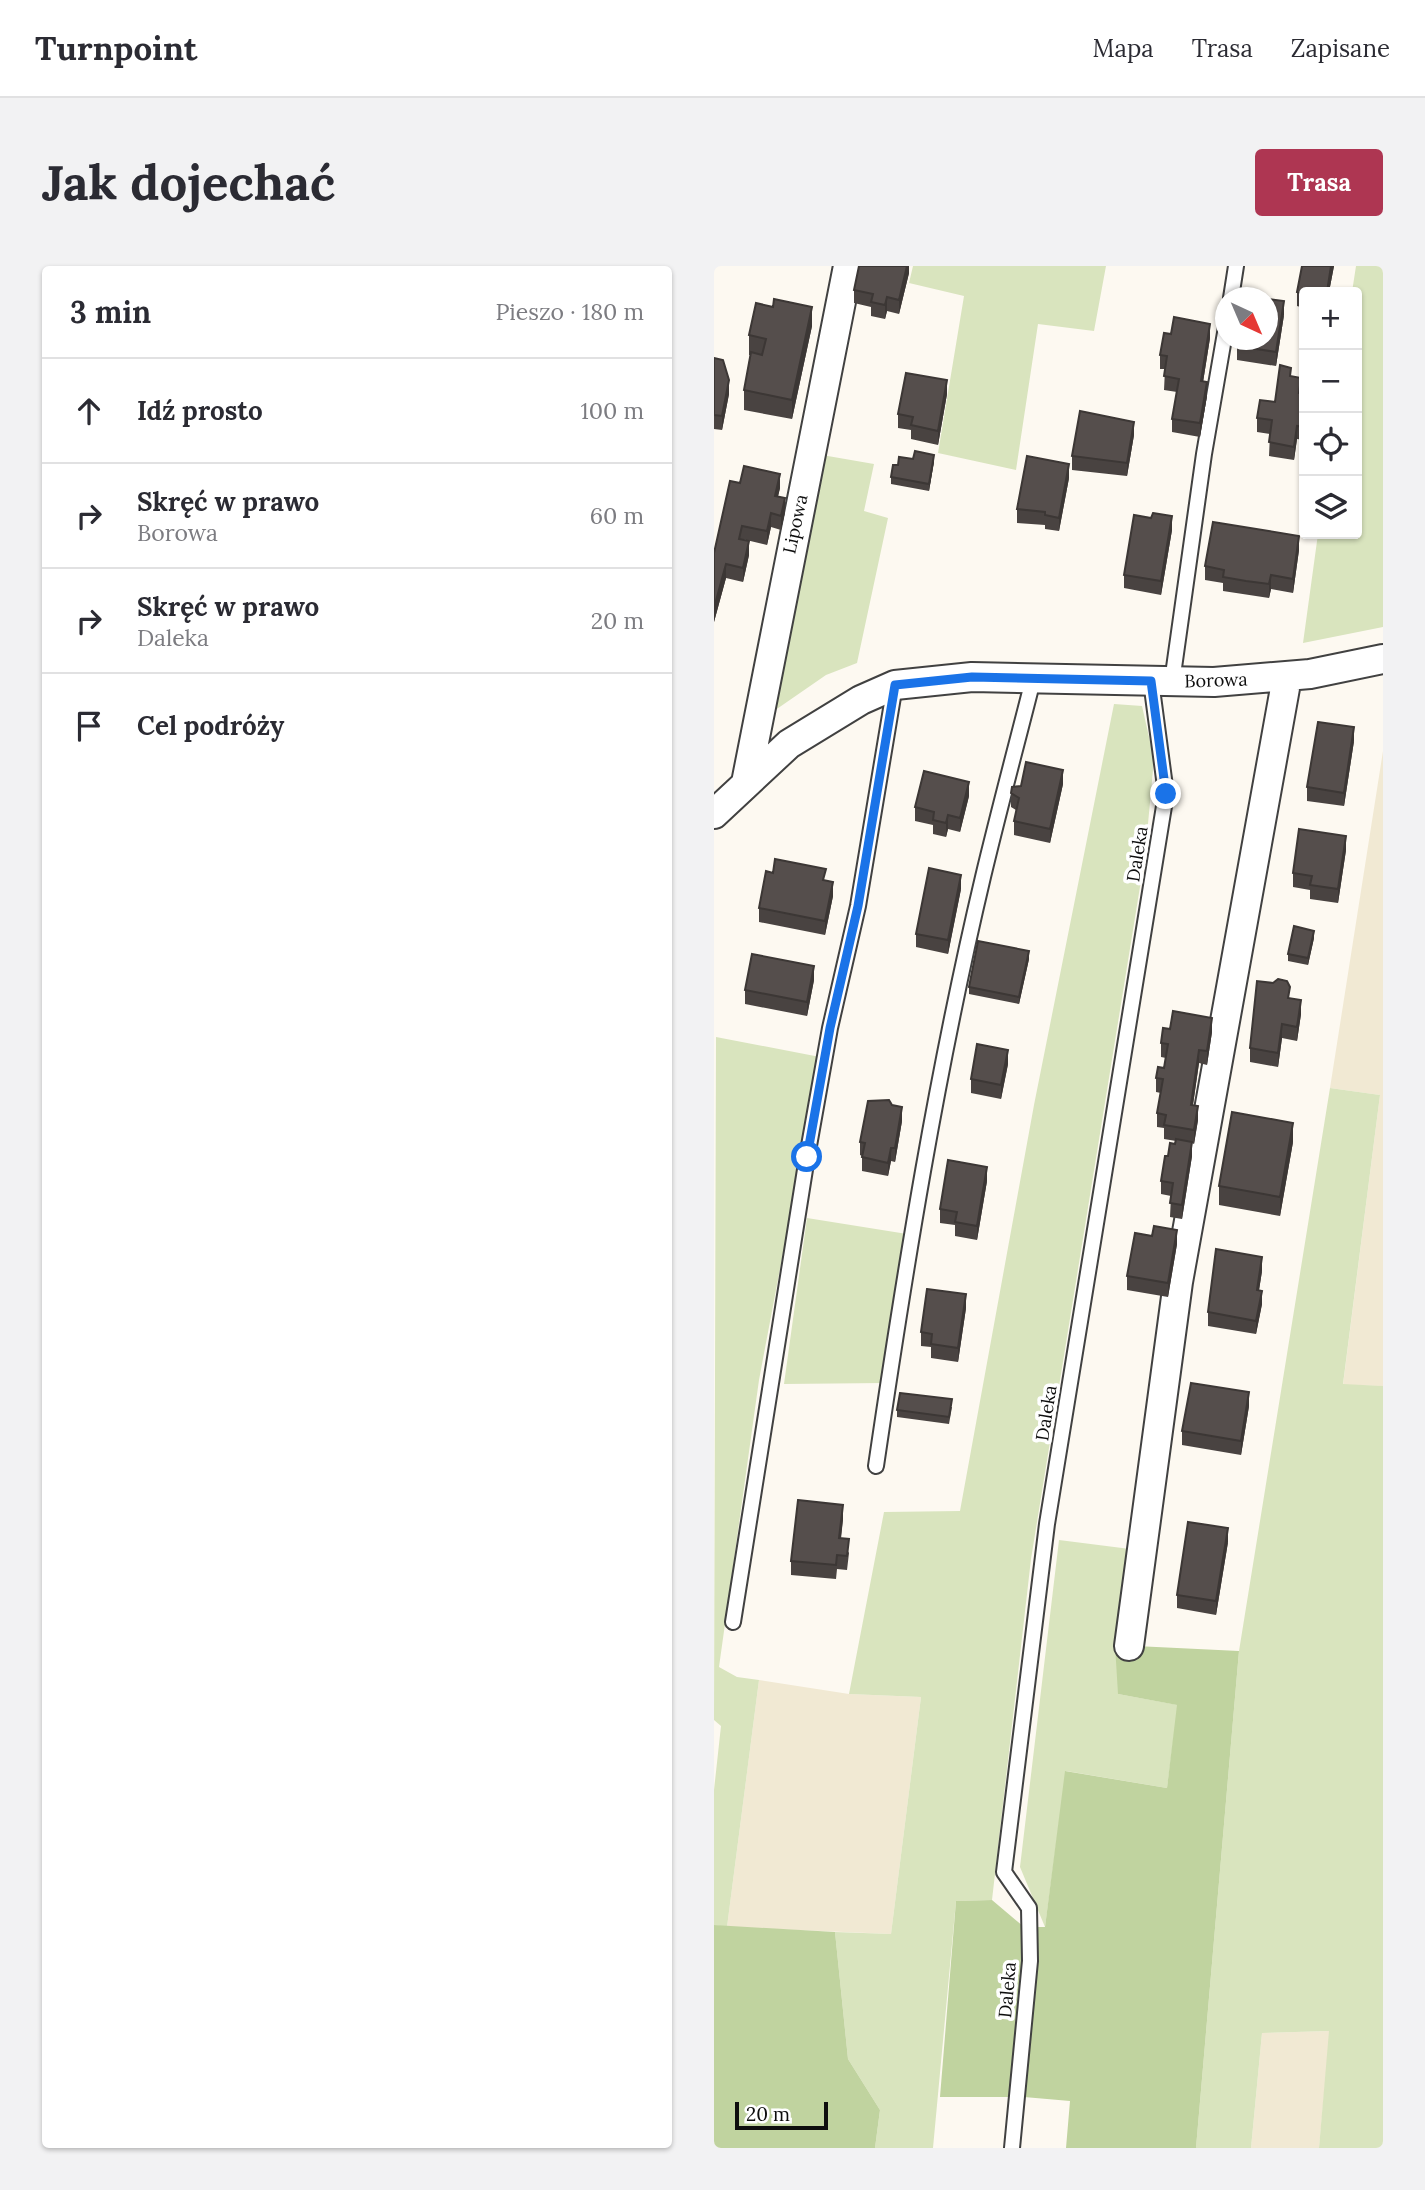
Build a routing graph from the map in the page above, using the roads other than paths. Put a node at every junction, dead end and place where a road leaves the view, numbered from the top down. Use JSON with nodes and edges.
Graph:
{"nodes":[{"id":1,"x":848,"y":266,"type":"edge"},
{"id":2,"x":1236,"y":266,"type":"edge"},
{"id":3,"x":1233,"y":287,"type":"edge"},
{"id":4,"x":1222,"y":350,"type":"edge"},
{"id":5,"x":1383,"y":659,"type":"edge"},
{"id":6,"x":1034,"y":676,"type":"junction"},
{"id":7,"x":1287,"y":677,"type":"junction"},
{"id":8,"x":1162,"y":681,"type":"junction"},
{"id":9,"x":895,"y":685,"type":"junction"},
{"id":10,"x":746,"y":783,"type":"junction"},
{"id":11,"x":714,"y":814,"type":"edge"},
{"id":12,"x":876,"y":1466,"type":"dead end"},
{"id":13,"x":733,"y":1622,"type":"dead end"},
{"id":14,"x":1129,"y":1646,"type":"dead end"},
{"id":15,"x":1012,"y":2148,"type":"edge"}],
"edges":[{"from":1,"to":10,"type":"street","name":"Lipowa"},
{"from":2,"to":3,"type":"lane"},
{"from":4,"to":8,"type":"lane","name":"Daleka"},
{"from":5,"to":7,"type":"street","name":"Borowa"},
{"from":6,"to":8,"type":"street","name":"Borowa"},
{"from":6,"to":9,"type":"street","name":"Borowa"},
{"from":6,"to":12,"type":"lane"},
{"from":7,"to":8,"type":"street","name":"Borowa"},
{"from":7,"to":14,"type":"street"},
{"from":8,"to":15,"type":"lane","name":"Daleka"},
{"from":9,"to":10,"type":"street","name":"Borowa"},
{"from":9,"to":13,"type":"lane"},
{"from":10,"to":11,"type":"street","name":"Borowa"}]}
